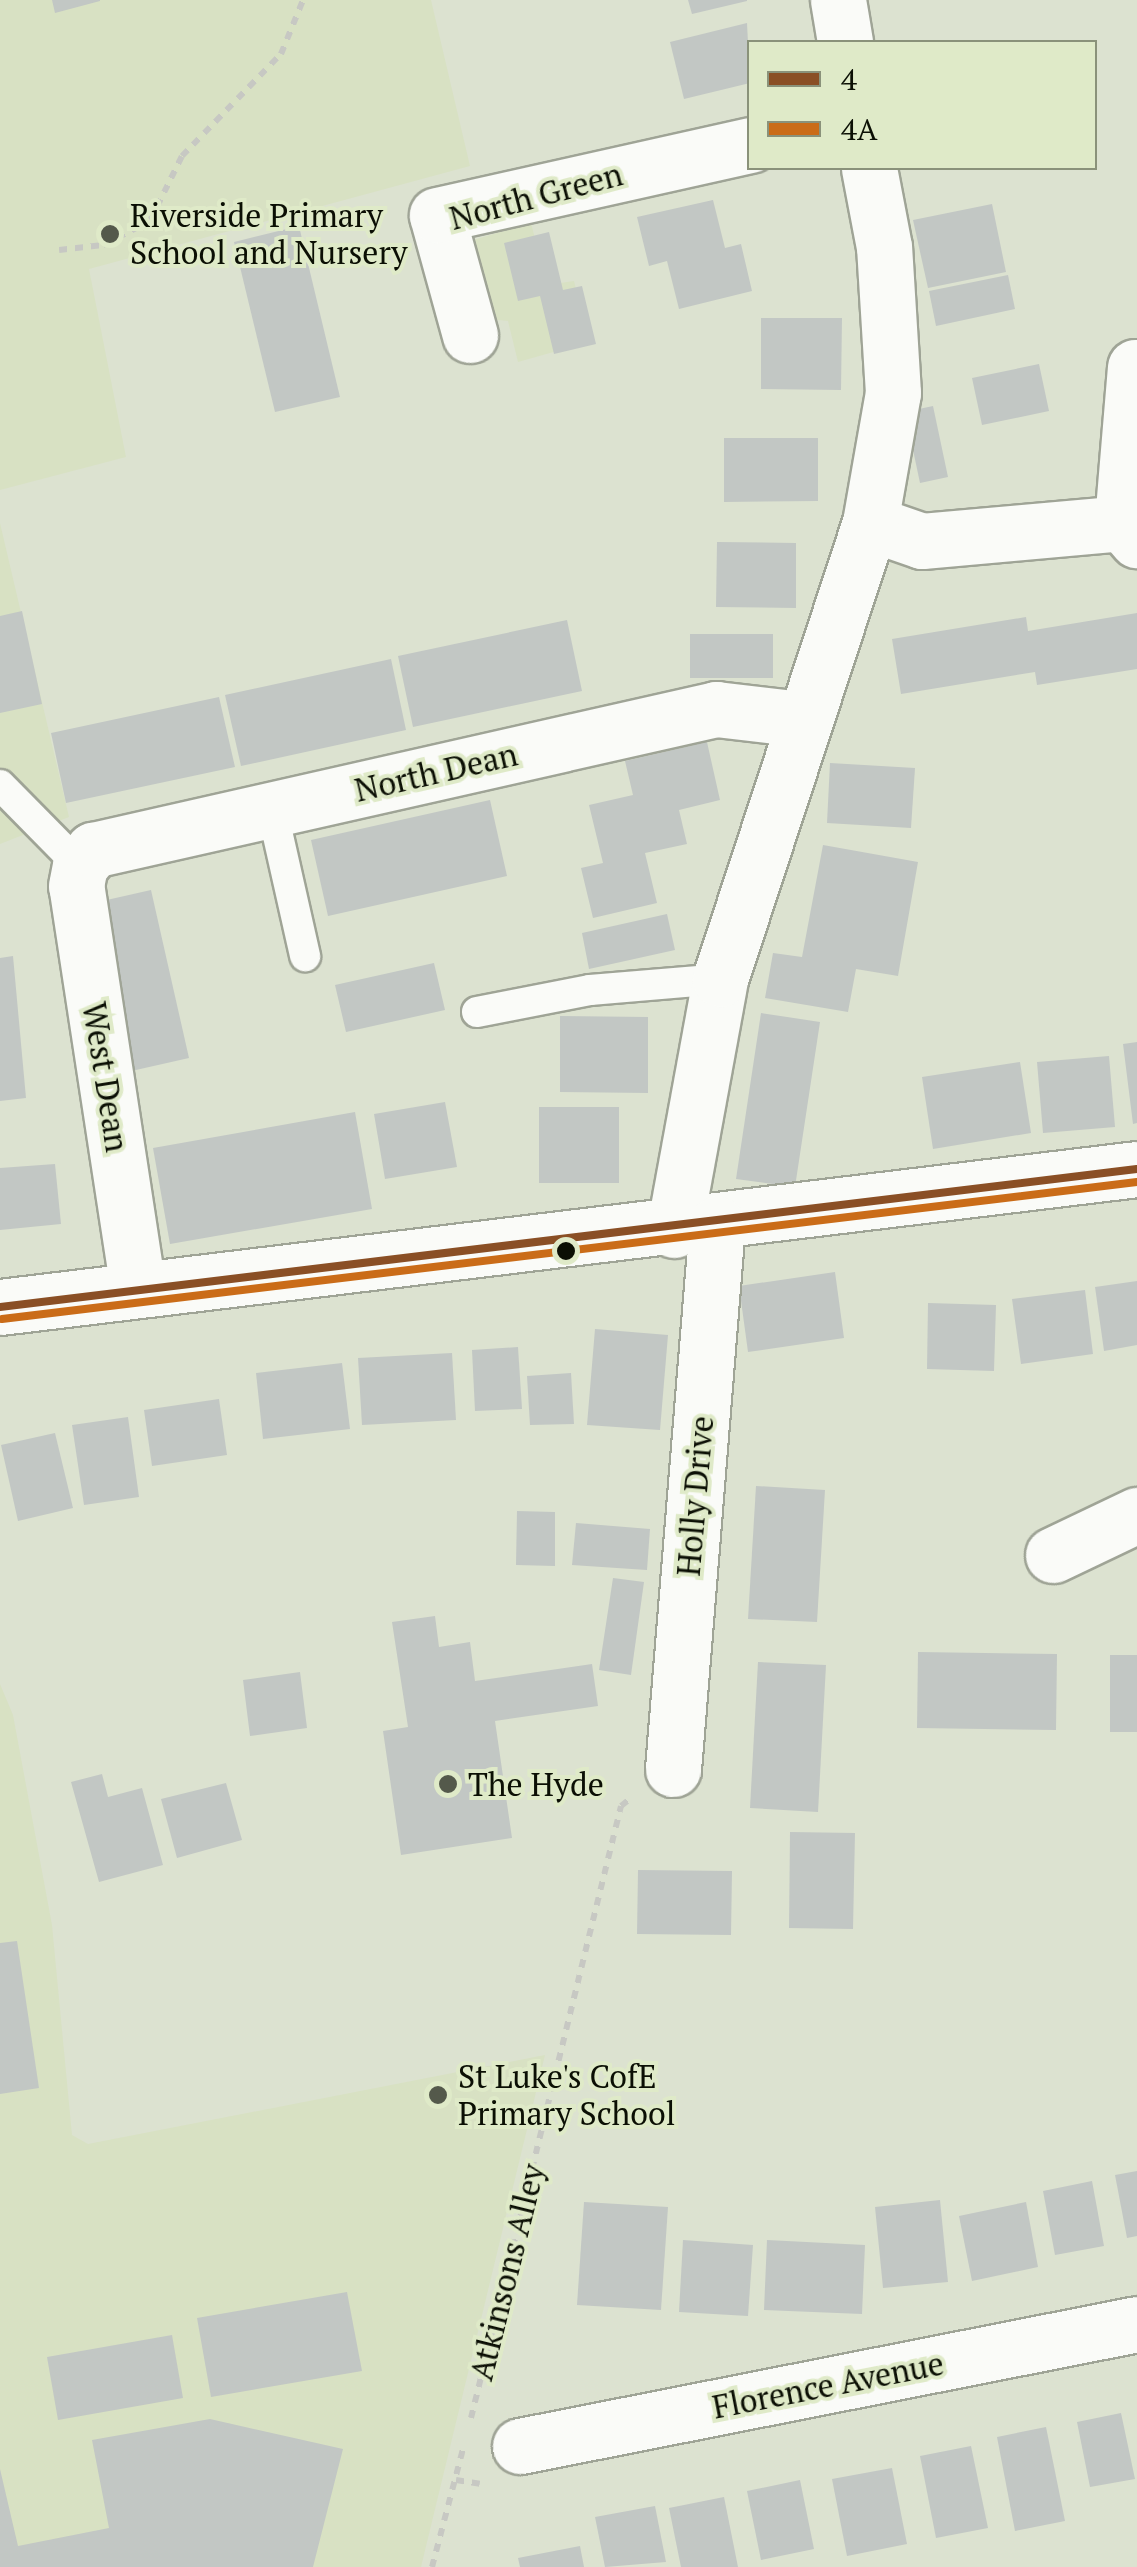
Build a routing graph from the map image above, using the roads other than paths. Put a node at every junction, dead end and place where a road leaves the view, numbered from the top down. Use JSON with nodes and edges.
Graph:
{"nodes":[{"id":1,"x":838,"y":0,"type":"edge"},
{"id":2,"x":846,"y":40,"type":"edge"},
{"id":3,"x":747,"y":146,"type":"edge"},
{"id":4,"x":869,"y":170,"type":"edge"},
{"id":5,"x":470,"y":336,"type":"dead end"},
{"id":6,"x":1134,"y":367,"type":"edge"},
{"id":7,"x":870,"y":523,"type":"junction"},
{"id":8,"x":1130,"y":532,"type":"edge"},
{"id":9,"x":801,"y":719,"type":"junction"},
{"id":10,"x":0,"y":785,"type":"edge"},
{"id":11,"x":272,"y":809,"type":"junction"},
{"id":12,"x":80,"y":866,"type":"junction"},
{"id":13,"x":304,"y":956,"type":"dead end"},
{"id":14,"x":720,"y":979,"type":"junction"},
{"id":15,"x":477,"y":1012,"type":"dead end"},
{"id":16,"x":1137,"y":1169,"type":"edge"},
{"id":17,"x":695,"y":1227,"type":"junction"},
{"id":18,"x":138,"y":1289,"type":"junction"},
{"id":19,"x":0,"y":1307,"type":"edge"},
{"id":20,"x":1137,"y":1514,"type":"edge"},
{"id":21,"x":1053,"y":1555,"type":"dead end"},
{"id":22,"x":673,"y":1768,"type":"road end"},
{"id":23,"x":1137,"y":2324,"type":"edge"},
{"id":24,"x":520,"y":2446,"type":"dead end"}],
"edges":[{"from":1,"to":2,"type":"street"},
{"from":3,"to":5,"type":"street","name":"North Green"},
{"from":4,"to":7,"type":"street","name":"Holly Drive"},
{"from":6,"to":8,"type":"street"},
{"from":7,"to":8,"type":"street"},
{"from":7,"to":9,"type":"street","name":"Holly Drive"},
{"from":9,"to":11,"type":"street","name":"North Dean"},
{"from":9,"to":14,"type":"street","name":"Holly Drive"},
{"from":10,"to":12,"type":"lane"},
{"from":11,"to":12,"type":"street","name":"North Dean"},
{"from":11,"to":13,"type":"lane"},
{"from":12,"to":18,"type":"street","name":"West Dean"},
{"from":14,"to":15,"type":"lane"},
{"from":14,"to":17,"type":"street","name":"Holly Drive"},
{"from":16,"to":17,"type":"street"},
{"from":17,"to":18,"type":"street"},
{"from":17,"to":22,"type":"street","name":"Holly Drive"},
{"from":18,"to":19,"type":"street"},
{"from":20,"to":21,"type":"street"},
{"from":23,"to":24,"type":"street","name":"Florence Avenue"}]}
